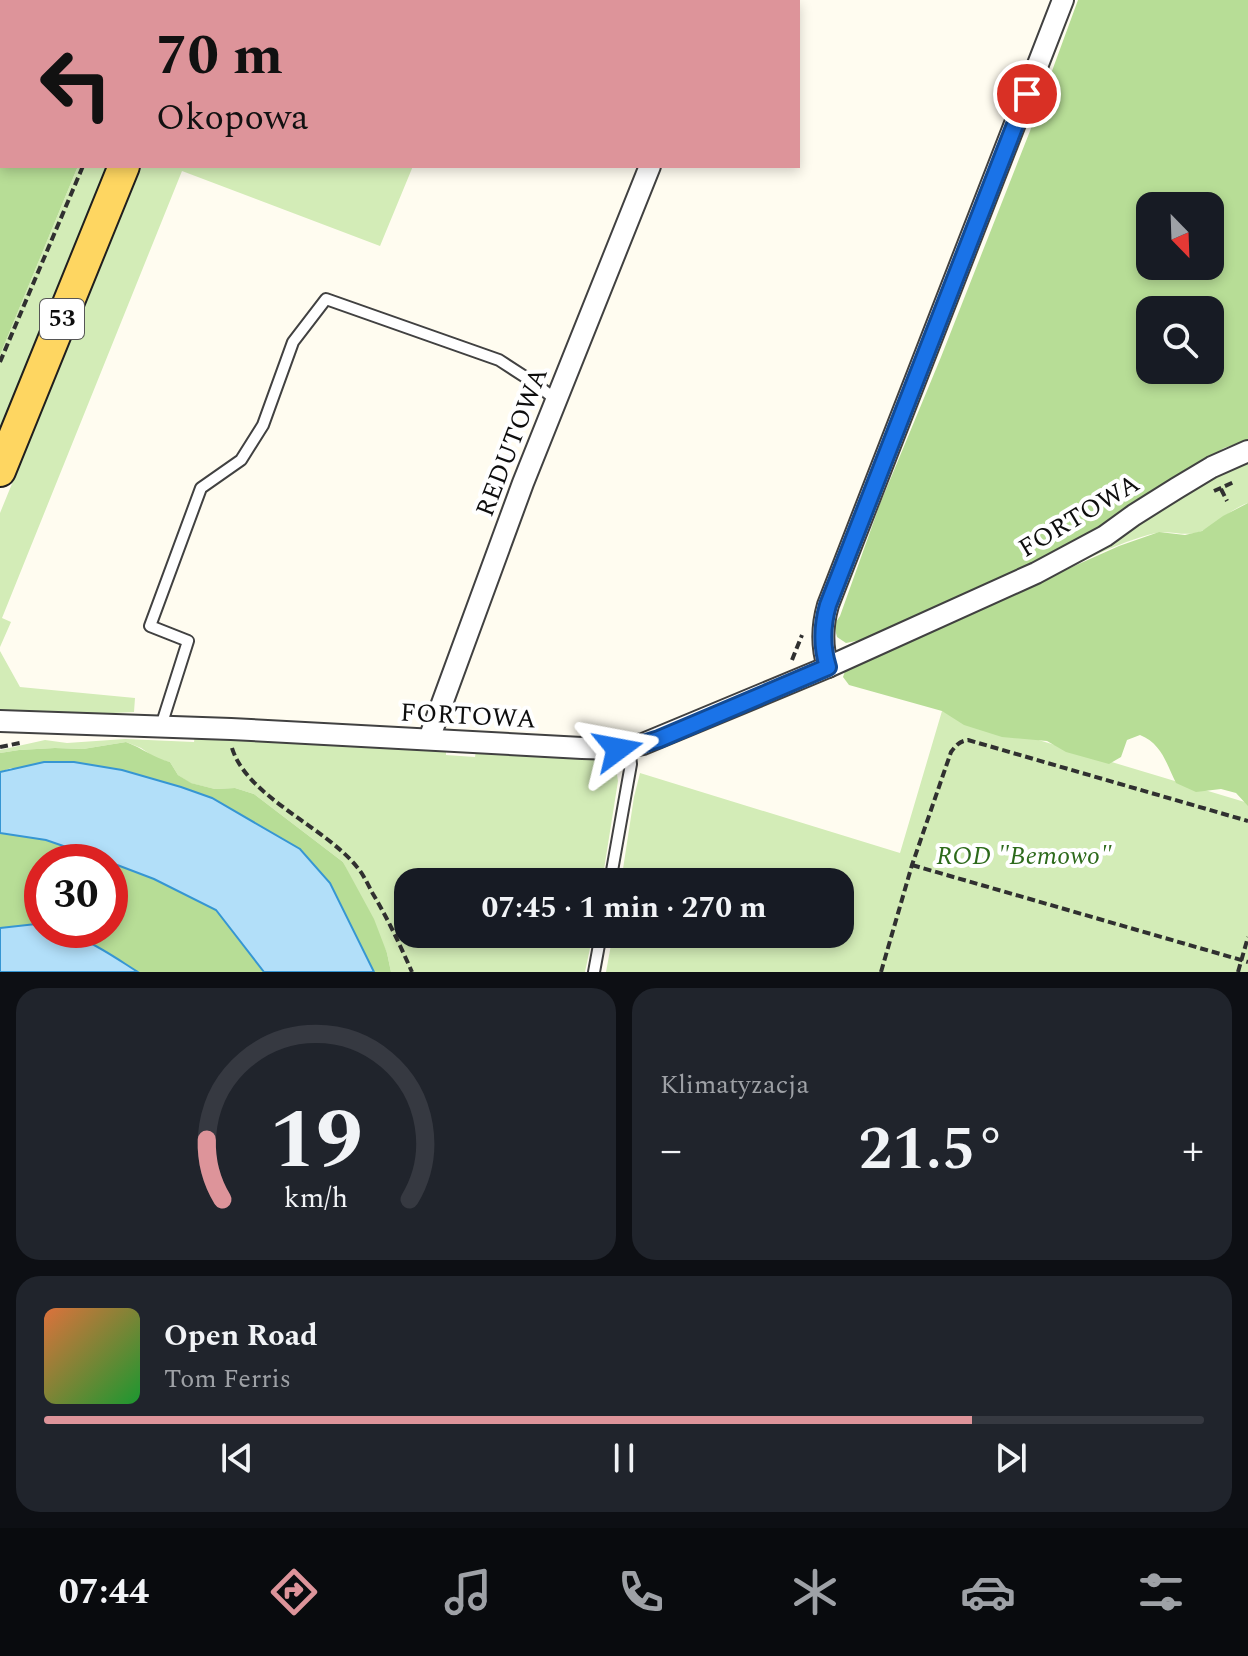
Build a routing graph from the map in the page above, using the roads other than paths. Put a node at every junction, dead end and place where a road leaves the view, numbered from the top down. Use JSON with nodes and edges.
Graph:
{"nodes":[{"id":1,"x":1063,"y":0,"type":"edge"},
{"id":2,"x":123,"y":168,"type":"edge"},
{"id":3,"x":649,"y":168,"type":"edge"},
{"id":4,"x":556,"y":400,"type":"junction"},
{"id":5,"x":1248,"y":451,"type":"edge"},
{"id":6,"x":0,"y":471,"type":"edge"},
{"id":7,"x":828,"y":667,"type":"junction"},
{"id":8,"x":0,"y":721,"type":"edge"},
{"id":9,"x":161,"y":726,"type":"junction"},
{"id":10,"x":429,"y":739,"type":"junction"},
{"id":11,"x":629,"y":747,"type":"junction"},
{"id":12,"x":612,"y":868,"type":"edge"},
{"id":13,"x":598,"y":948,"type":"edge"},
{"id":14,"x":594,"y":972,"type":"edge"}],
"edges":[{"from":1,"to":7,"type":"street"},
{"from":2,"to":6,"type":"main road","number":"53"},
{"from":3,"to":4,"type":"street","name":"REDUTOWA"},
{"from":4,"to":9,"type":"lane"},
{"from":4,"to":10,"type":"street","name":"REDUTOWA"},
{"from":5,"to":7,"type":"street","name":"FORTOWA"},
{"from":7,"to":11,"type":"street","name":"FORTOWA"},
{"from":8,"to":9,"type":"street","name":"FORTOWA"},
{"from":9,"to":10,"type":"street","name":"FORTOWA"},
{"from":10,"to":11,"type":"street","name":"FORTOWA"},
{"from":11,"to":12,"type":"lane"},
{"from":13,"to":14,"type":"lane"}]}
